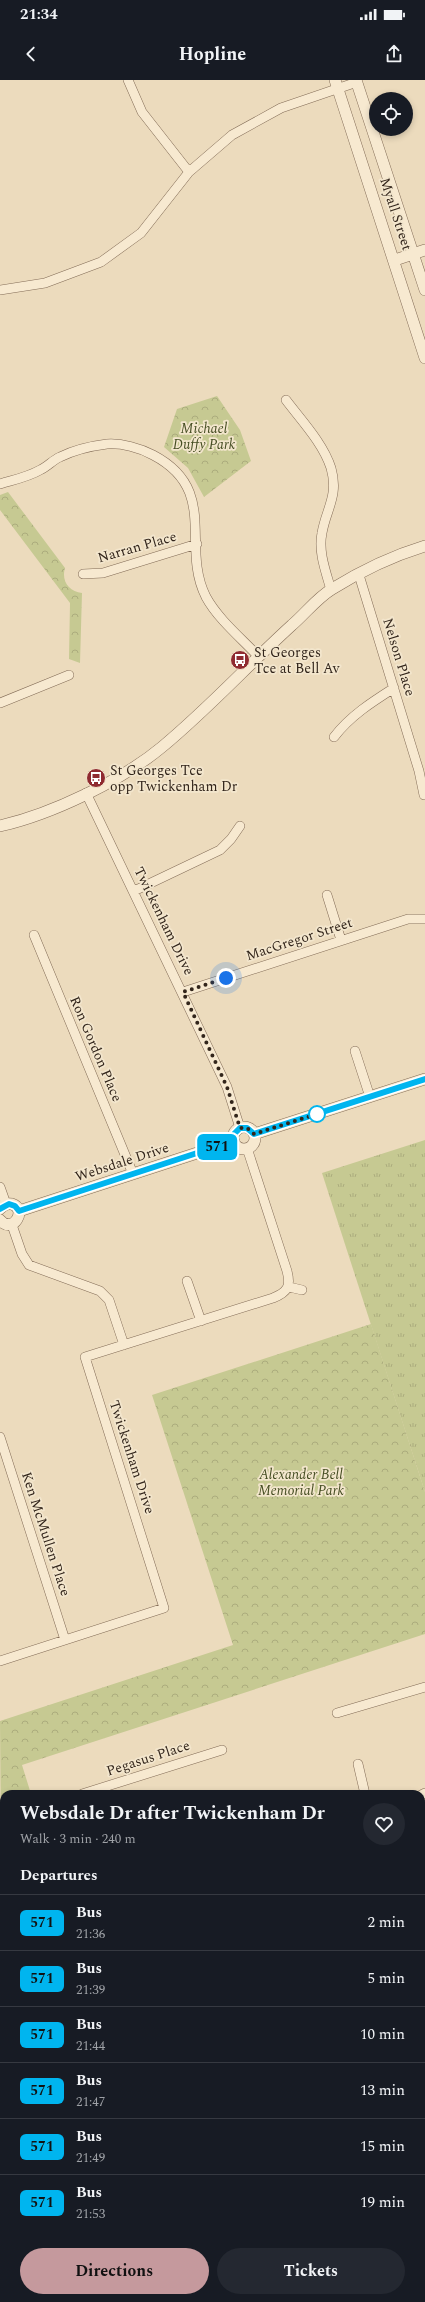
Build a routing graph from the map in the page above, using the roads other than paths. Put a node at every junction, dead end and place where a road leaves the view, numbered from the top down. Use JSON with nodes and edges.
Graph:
{"nodes":[{"id":1,"x":128,"y":80,"type":"edge"},
{"id":2,"x":357,"y":81,"type":"edge"},
{"id":3,"x":337,"y":84,"type":"edge"},
{"id":4,"x":189,"y":172,"type":"junction"},
{"id":5,"x":425,"y":250,"type":"edge"},
{"id":6,"x":414,"y":254,"type":"junction"},
{"id":7,"x":395,"y":260,"type":"junction"},
{"id":8,"x":422,"y":268,"type":"edge"},
{"id":9,"x":400,"y":275,"type":"junction"},
{"id":10,"x":0,"y":290,"type":"edge"},
{"id":11,"x":425,"y":290,"type":"edge"},
{"id":12,"x":425,"y":358,"type":"edge"},
{"id":13,"x":286,"y":400,"type":"dead end"},
{"id":14,"x":0,"y":484,"type":"edge"},
{"id":15,"x":197,"y":544,"type":"junction"},
{"id":16,"x":425,"y":546,"type":"edge"},
{"id":17,"x":83,"y":574,"type":"dead end"},
{"id":18,"x":359,"y":575,"type":"junction"},
{"id":19,"x":331,"y":590,"type":"junction"},
{"id":20,"x":258,"y":656,"type":"junction"},
{"id":21,"x":69,"y":675,"type":"dead end"},
{"id":22,"x":394,"y":688,"type":"junction"},
{"id":23,"x":0,"y":703,"type":"edge"},
{"id":24,"x":334,"y":737,"type":"dead end"},
{"id":25,"x":86,"y":793,"type":"junction"},
{"id":26,"x":424,"y":794,"type":"dead end"},
{"id":27,"x":0,"y":826,"type":"edge"},
{"id":28,"x":240,"y":826,"type":"dead end"},
{"id":29,"x":134,"y":891,"type":"junction"},
{"id":30,"x":327,"y":895,"type":"dead end"},
{"id":31,"x":425,"y":919,"type":"edge"},
{"id":32,"x":34,"y":935,"type":"dead end"},
{"id":33,"x":341,"y":940,"type":"junction"},
{"id":34,"x":183,"y":992,"type":"junction"},
{"id":35,"x":355,"y":1052,"type":"dead end"},
{"id":36,"x":425,"y":1079,"type":"edge"},
{"id":37,"x":370,"y":1097,"type":"junction"},
{"id":38,"x":240,"y":1128,"type":"junction"},
{"id":39,"x":254,"y":1134,"type":"junction"},
{"id":40,"x":234,"y":1141,"type":"junction"},
{"id":41,"x":247,"y":1148,"type":"junction"},
{"id":42,"x":133,"y":1174,"type":"junction"},
{"id":43,"x":0,"y":1187,"type":"edge"},
{"id":44,"x":3,"y":1207,"type":"edge"},
{"id":45,"x":19,"y":1211,"type":"junction"},
{"id":46,"x":0,"y":1220,"type":"edge"},
{"id":47,"x":12,"y":1225,"type":"junction"},
{"id":48,"x":187,"y":1280,"type":"dead end"},
{"id":49,"x":289,"y":1286,"type":"junction"},
{"id":50,"x":302,"y":1290,"type":"dead end"},
{"id":51,"x":200,"y":1321,"type":"junction"},
{"id":52,"x":124,"y":1345,"type":"junction"},
{"id":53,"x":0,"y":1438,"type":"edge"},
{"id":54,"x":66,"y":1640,"type":"junction"},
{"id":55,"x":0,"y":1661,"type":"edge"},
{"id":56,"x":425,"y":1687,"type":"edge"},
{"id":57,"x":337,"y":1713,"type":"dead end"},
{"id":58,"x":222,"y":1750,"type":"dead end"},
{"id":59,"x":358,"y":1764,"type":"dead end"},
{"id":60,"x":95,"y":1790,"type":"edge"},
{"id":61,"x":364,"y":1790,"type":"edge"}],
"edges":[{"from":1,"to":4,"type":"street"},
{"from":2,"to":3,"type":"street"},
{"from":2,"to":6,"type":"street","name":"Myall Street"},
{"from":3,"to":4,"type":"street"},
{"from":3,"to":7,"type":"street","name":"Myall Street"},
{"from":4,"to":10,"type":"street"},
{"from":5,"to":6,"type":"street"},
{"from":6,"to":7,"type":"street"},
{"from":6,"to":8,"type":"street","name":"Myall Street"},
{"from":7,"to":9,"type":"street","name":"Myall Street"},
{"from":8,"to":9,"type":"street"},
{"from":8,"to":11,"type":"street","name":"Myall Street"},
{"from":9,"to":12,"type":"street","name":"Myall Street"},
{"from":13,"to":19,"type":"street"},
{"from":14,"to":15,"type":"street"},
{"from":15,"to":17,"type":"street","name":"Narran Place"},
{"from":15,"to":20,"type":"street"},
{"from":16,"to":18,"type":"street"},
{"from":18,"to":19,"type":"street"},
{"from":18,"to":22,"type":"street","name":"Nelson Place"},
{"from":19,"to":20,"type":"street"},
{"from":20,"to":25,"type":"street"},
{"from":21,"to":23,"type":"street"},
{"from":22,"to":24,"type":"street"},
{"from":22,"to":26,"type":"street","name":"Nelson Place"},
{"from":25,"to":27,"type":"street"},
{"from":25,"to":29,"type":"street","name":"Twickenham Drive"},
{"from":28,"to":29,"type":"street"},
{"from":29,"to":34,"type":"street","name":"Twickenham Drive"},
{"from":30,"to":33,"type":"street"},
{"from":31,"to":33,"type":"street","name":"MacGregor Street"},
{"from":32,"to":42,"type":"street","name":"Ron Gordon Place"},
{"from":33,"to":34,"type":"street","name":"MacGregor Street"},
{"from":34,"to":38,"type":"street","name":"Twickenham Drive"},
{"from":35,"to":37,"type":"street"},
{"from":36,"to":37,"type":"street"},
{"from":37,"to":39,"type":"street"},
{"from":38,"to":39,"type":"street"},
{"from":38,"to":40,"type":"street"},
{"from":39,"to":41,"type":"street"},
{"from":40,"to":41,"type":"street"},
{"from":40,"to":42,"type":"street","name":"Websdale Drive"},
{"from":41,"to":49,"type":"street"},
{"from":42,"to":45,"type":"street","name":"Websdale Drive"},
{"from":43,"to":44,"type":"street"},
{"from":44,"to":45,"type":"street"},
{"from":45,"to":47,"type":"street"},
{"from":46,"to":47,"type":"street"},
{"from":47,"to":52,"type":"street"},
{"from":48,"to":51,"type":"street"},
{"from":49,"to":50,"type":"street"},
{"from":49,"to":51,"type":"street","name":"Twickenham Drive"},
{"from":51,"to":52,"type":"street","name":"Twickenham Drive"},
{"from":52,"to":54,"type":"street","name":"Twickenham Drive"},
{"from":53,"to":54,"type":"street","name":"Ken McMullen Place"},
{"from":54,"to":55,"type":"street","name":"Twickenham Drive"},
{"from":56,"to":57,"type":"street"},
{"from":58,"to":60,"type":"street","name":"Pegasus Place"},
{"from":59,"to":61,"type":"street"}]}
